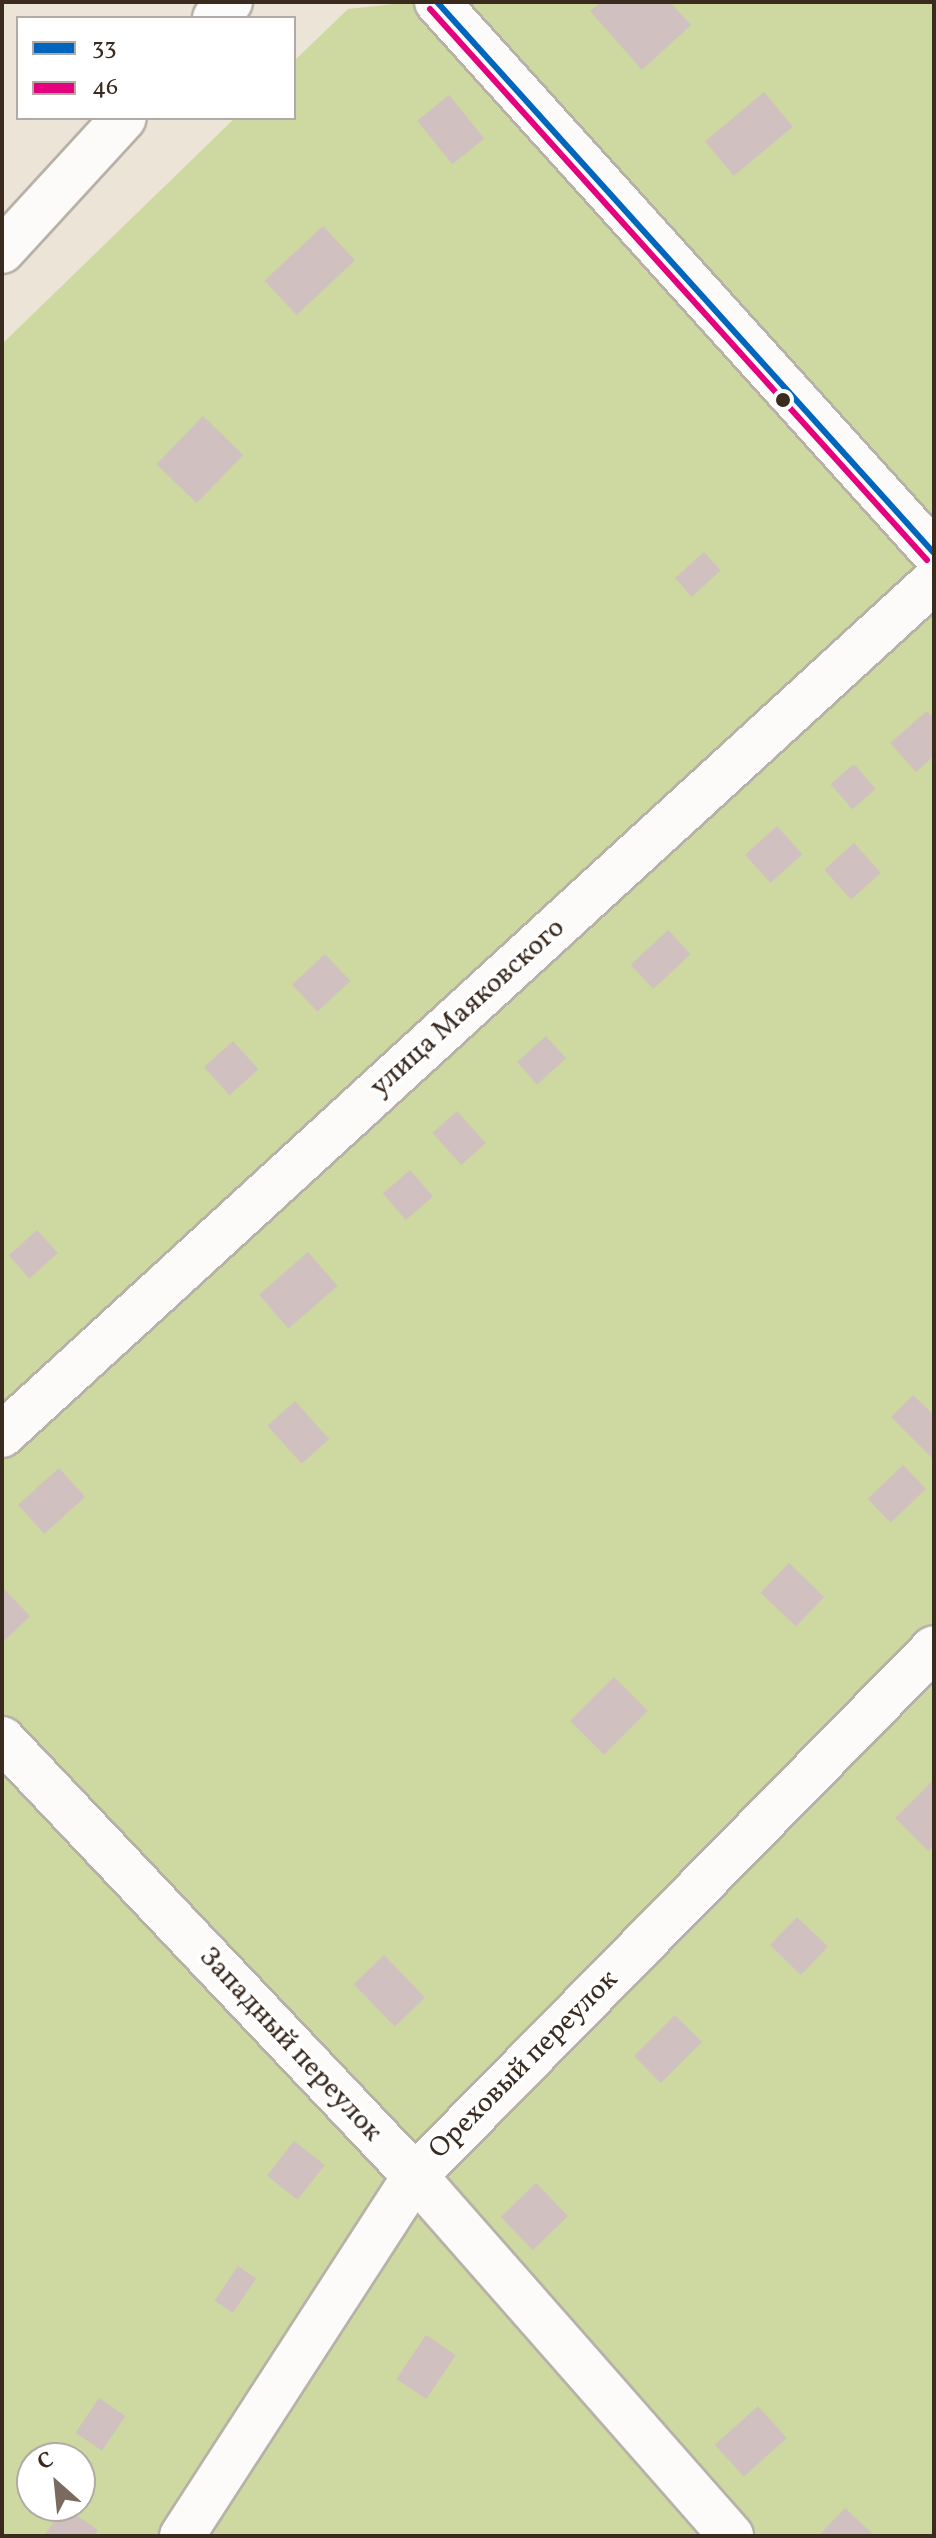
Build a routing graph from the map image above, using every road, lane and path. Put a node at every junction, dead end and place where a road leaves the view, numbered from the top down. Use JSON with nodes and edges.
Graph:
{"nodes":[{"id":1,"x":437,"y":2,"type":"edge"},
{"id":2,"x":122,"y":120,"type":"edge"},
{"id":3,"x":2,"y":251,"type":"edge"},
{"id":4,"x":934,"y":553,"type":"edge"},
{"id":5,"x":934,"y":581,"type":"edge"},
{"id":6,"x":2,"y":1435,"type":"edge"},
{"id":7,"x":934,"y":1648,"type":"edge"},
{"id":8,"x":2,"y":1739,"type":"edge"},
{"id":9,"x":415,"y":2176,"type":"junction"},
{"id":10,"x":182,"y":2536,"type":"edge"},
{"id":11,"x":731,"y":2536,"type":"edge"}],
"edges":[{"from":1,"to":4,"type":"street"},
{"from":2,"to":3,"type":"street"},
{"from":5,"to":6,"type":"street","name":"улица Маяковского"},
{"from":7,"to":9,"type":"street","name":"Ореховый переулок"},
{"from":8,"to":9,"type":"street","name":"Западный переулок"},
{"from":9,"to":10,"type":"street","name":"Ореховый переулок"},
{"from":9,"to":11,"type":"street","name":"Западный переулок"}]}
